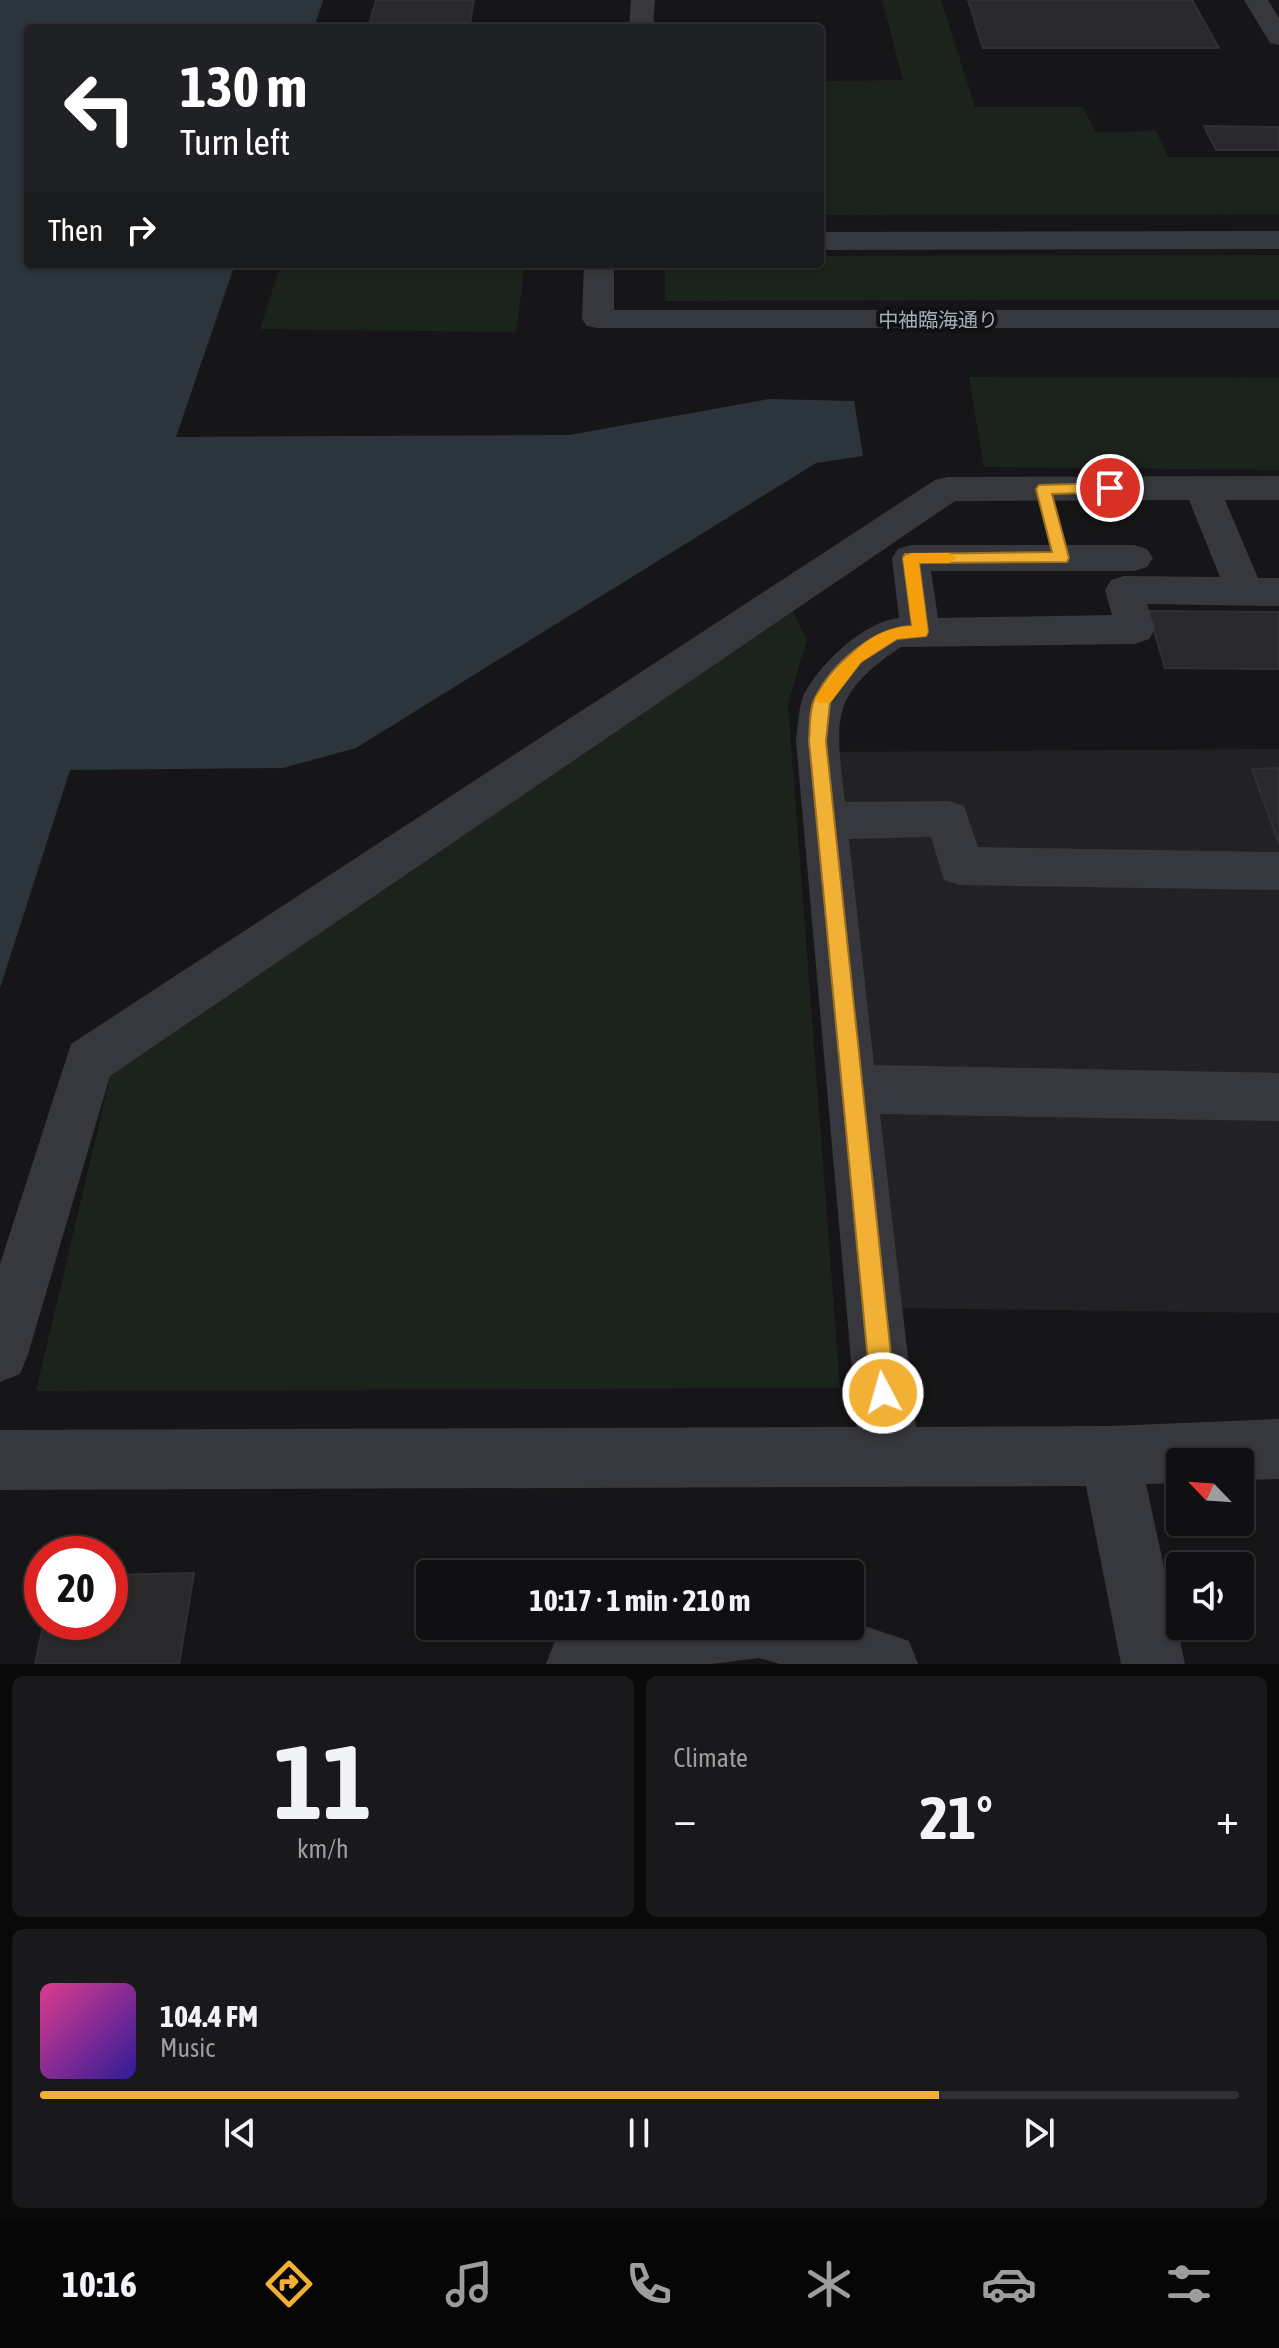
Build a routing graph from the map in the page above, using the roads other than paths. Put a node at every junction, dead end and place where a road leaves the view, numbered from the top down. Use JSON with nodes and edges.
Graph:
{"nodes":[{"id":1,"x":643,"y":0,"type":"edge"},
{"id":2,"x":1256,"y":0,"type":"edge"},
{"id":3,"x":641,"y":24,"type":"edge"},
{"id":4,"x":1279,"y":38,"type":"edge"},
{"id":5,"x":1279,"y":240,"type":"edge"},
{"id":6,"x":824,"y":241,"type":"edge"},
{"id":7,"x":599,"y":268,"type":"edge"},
{"id":8,"x":1279,"y":319,"type":"edge"},
{"id":9,"x":1202,"y":488,"type":"junction"},
{"id":10,"x":1279,"y":488,"type":"edge"},
{"id":11,"x":1052,"y":523,"type":"junction"},
{"id":12,"x":1127,"y":537,"type":"junction"},
{"id":13,"x":1262,"y":592,"type":"edge"},
{"id":14,"x":920,"y":632,"type":"junction"},
{"id":15,"x":826,"y":821,"type":"junction"},
{"id":16,"x":1279,"y":871,"type":"edge"},
{"id":17,"x":852,"y":1089,"type":"junction"},
{"id":18,"x":1279,"y":1097,"type":"edge"},
{"id":19,"x":0,"y":1354,"type":"edge"},
{"id":20,"x":1279,"y":1449,"type":"edge"},
{"id":21,"x":889,"y":1454,"type":"junction"},
{"id":22,"x":1110,"y":1456,"type":"junction"},
{"id":23,"x":0,"y":1460,"type":"edge"},
{"id":24,"x":578,"y":1664,"type":"edge"},
{"id":25,"x":886,"y":1664,"type":"edge"},
{"id":26,"x":1153,"y":1664,"type":"edge"}],
"edges":[{"from":1,"to":3,"type":"street"},
{"from":2,"to":4,"type":"street"},
{"from":5,"to":6,"type":"street"},
{"from":7,"to":8,"type":"street","name":"中袖臨海通り"},
{"from":9,"to":10,"type":"street"},
{"from":9,"to":12,"type":"street"},
{"from":9,"to":13,"type":"street"},
{"from":11,"to":12,"type":"street"},
{"from":11,"to":12,"type":"street"},
{"from":11,"to":14,"type":"street"},
{"from":11,"to":19,"type":"street"},
{"from":12,"to":13,"type":"street"},
{"from":12,"to":14,"type":"street"},
{"from":14,"to":15,"type":"street"},
{"from":15,"to":16,"type":"street"},
{"from":15,"to":17,"type":"street"},
{"from":17,"to":18,"type":"street"},
{"from":17,"to":21,"type":"street"},
{"from":20,"to":22,"type":"street"},
{"from":21,"to":22,"type":"street"},
{"from":21,"to":23,"type":"street"},
{"from":22,"to":26,"type":"street"},
{"from":24,"to":25,"type":"street"}]}
